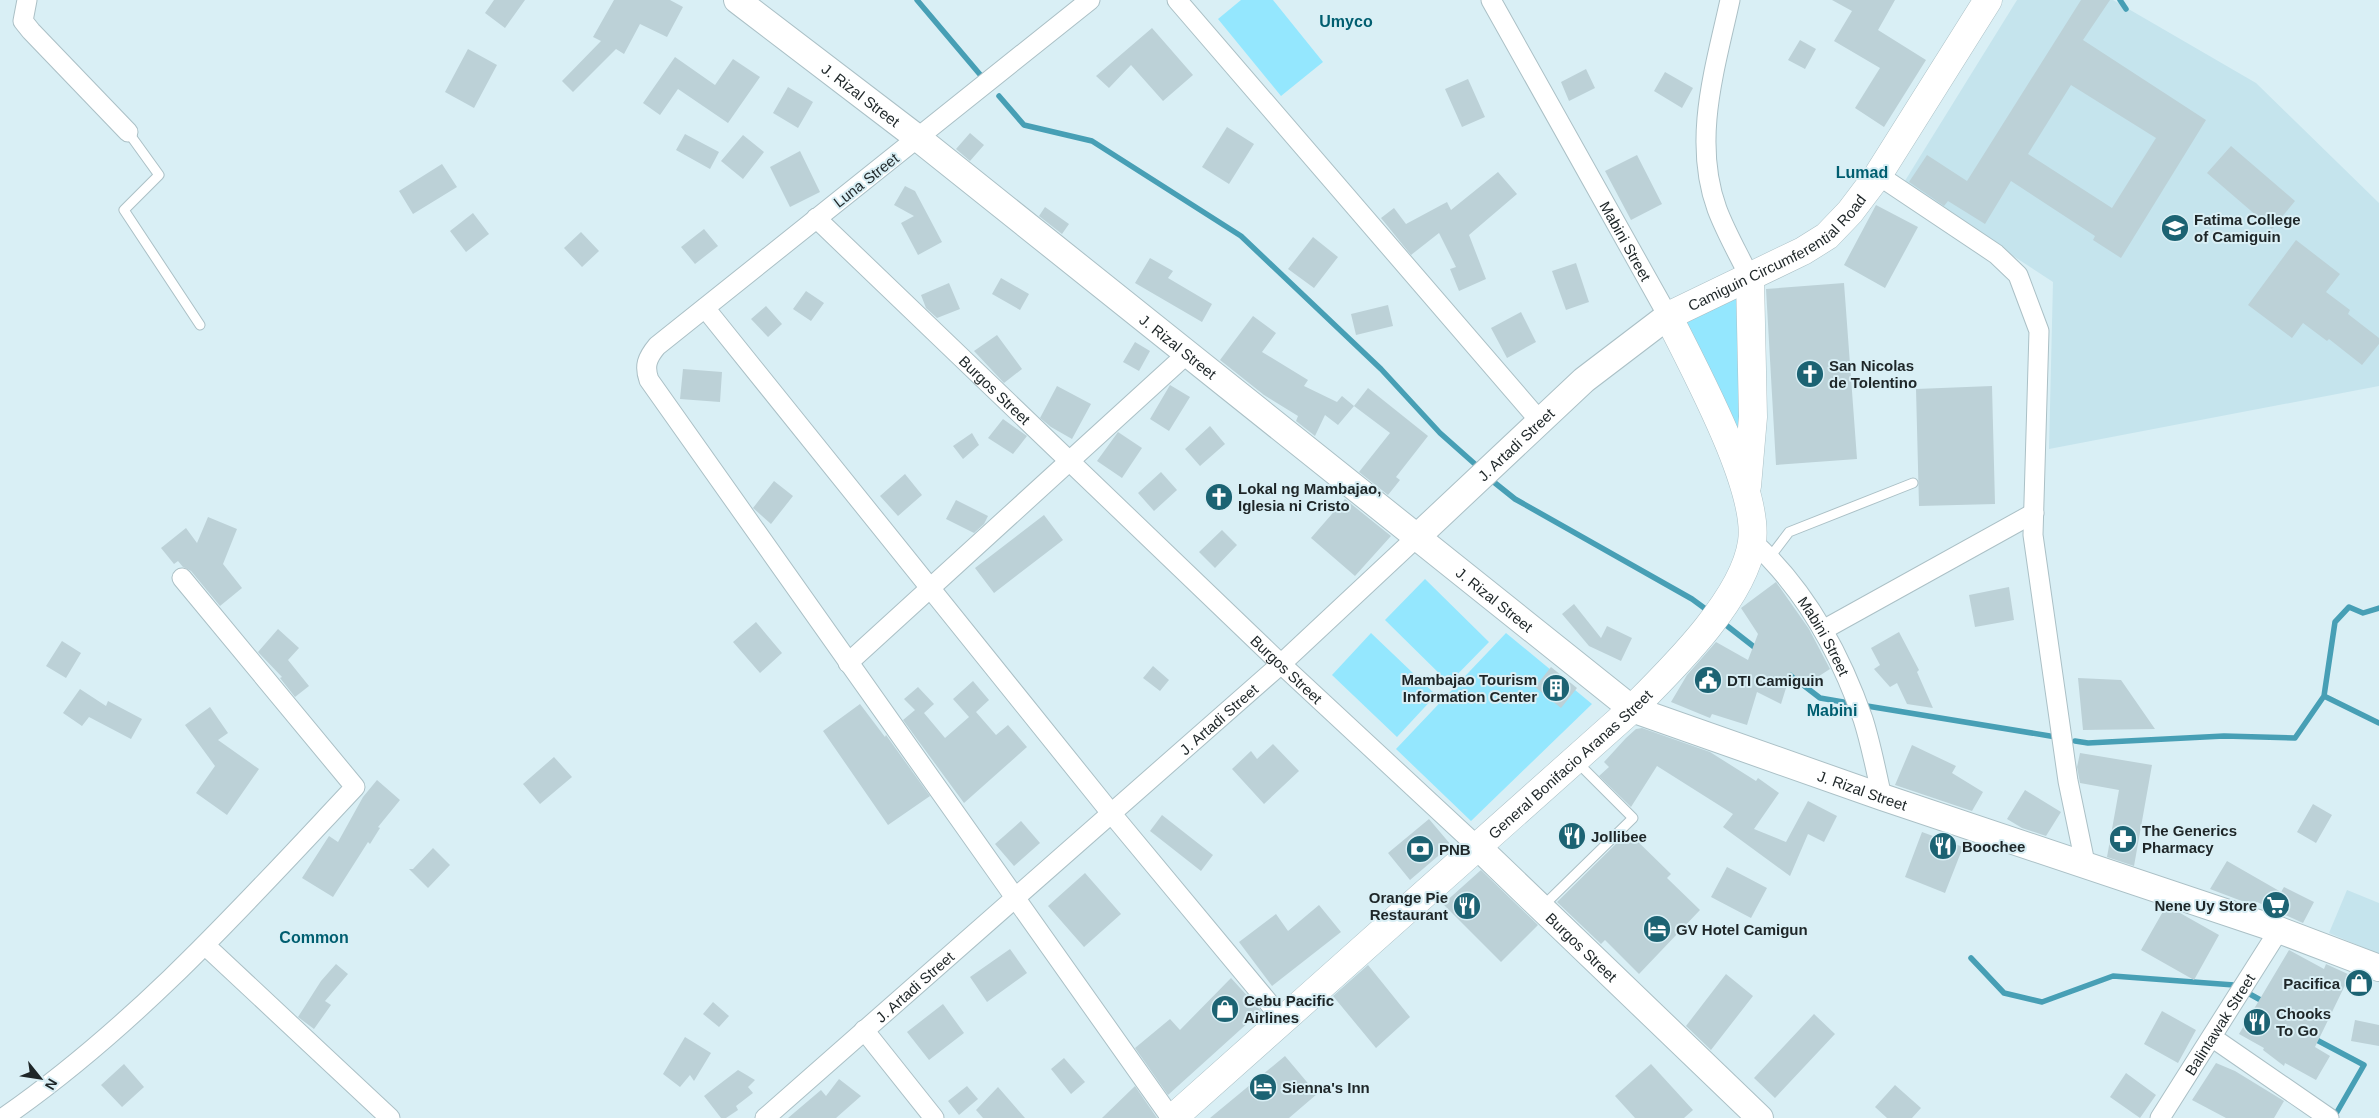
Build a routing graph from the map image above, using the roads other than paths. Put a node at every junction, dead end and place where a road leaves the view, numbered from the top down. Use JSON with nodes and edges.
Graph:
{"nodes":[{"id":1,"x":26,"y":0,"type":"edge"},
{"id":2,"x":737,"y":0,"type":"edge"},
{"id":3,"x":1090,"y":0,"type":"edge"},
{"id":4,"x":1177,"y":0,"type":"edge"},
{"id":5,"x":1491,"y":0,"type":"edge"},
{"id":6,"x":1730,"y":0,"type":"edge"},
{"id":7,"x":1988,"y":0,"type":"edge"},
{"id":8,"x":128,"y":132,"type":"joint"},
{"id":9,"x":919,"y":139,"type":"junction"},
{"id":10,"x":1878,"y":176,"type":"junction"},
{"id":11,"x":816,"y":218,"type":"junction"},
{"id":12,"x":1750,"y":278,"type":"junction"},
{"id":13,"x":705,"y":308,"type":"junction"},
{"id":14,"x":1668,"y":316,"type":"junction"},
{"id":15,"x":200,"y":325,"type":"dead end"},
{"id":16,"x":1188,"y":353,"type":"junction"},
{"id":17,"x":1539,"y":420,"type":"junction"},
{"id":18,"x":1070,"y":461,"type":"junction"},
{"id":19,"x":1913,"y":483,"type":"dead end"},
{"id":20,"x":1746,"y":490,"type":"junction"},
{"id":21,"x":2034,"y":513,"type":"junction"},
{"id":22,"x":1418,"y":536,"type":"junction"},
{"id":23,"x":1761,"y":549,"type":"junction"},
{"id":24,"x":182,"y":578,"type":"dead end"},
{"id":25,"x":930,"y":588,"type":"junction"},
{"id":26,"x":1823,"y":630,"type":"junction"},
{"id":27,"x":848,"y":663,"type":"junction"},
{"id":28,"x":1281,"y":664,"type":"junction"},
{"id":29,"x":1632,"y":709,"type":"junction"},
{"id":30,"x":1575,"y":761,"type":"junction"},
{"id":31,"x":1882,"y":797,"type":"junction"},
{"id":32,"x":1111,"y":813,"type":"junction"},
{"id":33,"x":1478,"y":847,"type":"junction"},
{"id":34,"x":2085,"y":863,"type":"junction"},
{"id":35,"x":1014,"y":899,"type":"junction"},
{"id":36,"x":1542,"y":908,"type":"junction"},
{"id":37,"x":2279,"y":930,"type":"junction"},
{"id":38,"x":206,"y":946,"type":"junction"},
{"id":39,"x":2379,"y":968,"type":"edge"},
{"id":40,"x":1283,"y":1020,"type":"junction"},
{"id":41,"x":864,"y":1030,"type":"junction"},
{"id":42,"x":2213,"y":1038,"type":"junction"},
{"id":43,"x":3,"y":1118,"type":"edge"},
{"id":44,"x":390,"y":1118,"type":"edge"},
{"id":45,"x":765,"y":1118,"type":"edge"},
{"id":46,"x":934,"y":1118,"type":"edge"},
{"id":47,"x":1172,"y":1118,"type":"edge"},
{"id":48,"x":1760,"y":1118,"type":"edge"},
{"id":49,"x":2160,"y":1118,"type":"edge"},
{"id":50,"x":2329,"y":1118,"type":"edge"}],
"edges":[{"from":1,"to":8,"type":"street"},
{"from":2,"to":9,"type":"street","name":"J. Rizal Street"},
{"from":3,"to":9,"type":"street","name":"Luna Street"},
{"from":4,"to":17,"type":"street"},
{"from":5,"to":14,"type":"street","name":"Mabini Street"},
{"from":6,"to":12,"type":"street"},
{"from":7,"to":10,"type":"main road","name":"Camiguin Circumferential Road"},
{"from":8,"to":15,"type":"lane"},
{"from":9,"to":11,"type":"street","name":"Luna Street"},
{"from":9,"to":16,"type":"street","name":"J. Rizal Street"},
{"from":10,"to":12,"type":"main road","name":"Camiguin Circumferential Road"},
{"from":10,"to":21,"type":"street"},
{"from":11,"to":13,"type":"street","name":"Luna Street"},
{"from":11,"to":18,"type":"street","name":"Burgos Street"},
{"from":12,"to":14,"type":"main road","name":"Camiguin Circumferential Road"},
{"from":12,"to":20,"type":"main road","name":"Mabini Street"},
{"from":13,"to":25,"type":"street"},
{"from":13,"to":27,"type":"street","name":"Luna Street"},
{"from":14,"to":17,"type":"street","name":"J. Artadi Street"},
{"from":14,"to":20,"type":"main road","name":"Mabini Street"},
{"from":16,"to":18,"type":"street"},
{"from":16,"to":22,"type":"street","name":"J. Rizal Street"},
{"from":17,"to":22,"type":"street","name":"J. Artadi Street"},
{"from":18,"to":25,"type":"street"},
{"from":18,"to":28,"type":"street","name":"Burgos Street"},
{"from":19,"to":23,"type":"lane"},
{"from":20,"to":23,"type":"main road","name":"Mabini Street"},
{"from":21,"to":26,"type":"street"},
{"from":21,"to":34,"type":"street"},
{"from":22,"to":28,"type":"street","name":"J. Artadi Street"},
{"from":22,"to":29,"type":"street","name":"J. Rizal Street"},
{"from":23,"to":26,"type":"street","name":"Mabini Street"},
{"from":23,"to":29,"type":"main road","name":"General Bonifacio Aranas Street"},
{"from":24,"to":38,"type":"street"},
{"from":25,"to":27,"type":"street"},
{"from":25,"to":32,"type":"street"},
{"from":26,"to":31,"type":"street","name":"Mabini Street"},
{"from":27,"to":35,"type":"street"},
{"from":28,"to":32,"type":"street","name":"J. Artadi Street"},
{"from":28,"to":33,"type":"street","name":"Burgos Street"},
{"from":29,"to":30,"type":"main road","name":"General Bonifacio Aranas Street"},
{"from":29,"to":31,"type":"street","name":"J. Rizal Street"},
{"from":30,"to":33,"type":"main road","name":"General Bonifacio Aranas Street"},
{"from":30,"to":36,"type":"lane"},
{"from":31,"to":34,"type":"street","name":"J. Rizal Street"},
{"from":32,"to":35,"type":"street","name":"J. Artadi Street"},
{"from":32,"to":40,"type":"street"},
{"from":33,"to":36,"type":"street","name":"Burgos Street"},
{"from":33,"to":40,"type":"main road","name":"General Bonifacio Aranas Street"},
{"from":34,"to":37,"type":"street","name":"J. Rizal Street"},
{"from":35,"to":41,"type":"street","name":"J. Artadi Street"},
{"from":35,"to":47,"type":"street"},
{"from":36,"to":48,"type":"street","name":"Burgos Street"},
{"from":37,"to":39,"type":"street","name":"J. Rizal Street"},
{"from":37,"to":42,"type":"street","name":"Balintawak Street"},
{"from":38,"to":43,"type":"street"},
{"from":38,"to":44,"type":"street"},
{"from":40,"to":47,"type":"main road","name":"General Bonifacio Aranas Street"},
{"from":41,"to":45,"type":"street","name":"J. Artadi Street"},
{"from":41,"to":46,"type":"street"},
{"from":42,"to":49,"type":"street","name":"Balintawak Street"},
{"from":42,"to":50,"type":"street"}]}
